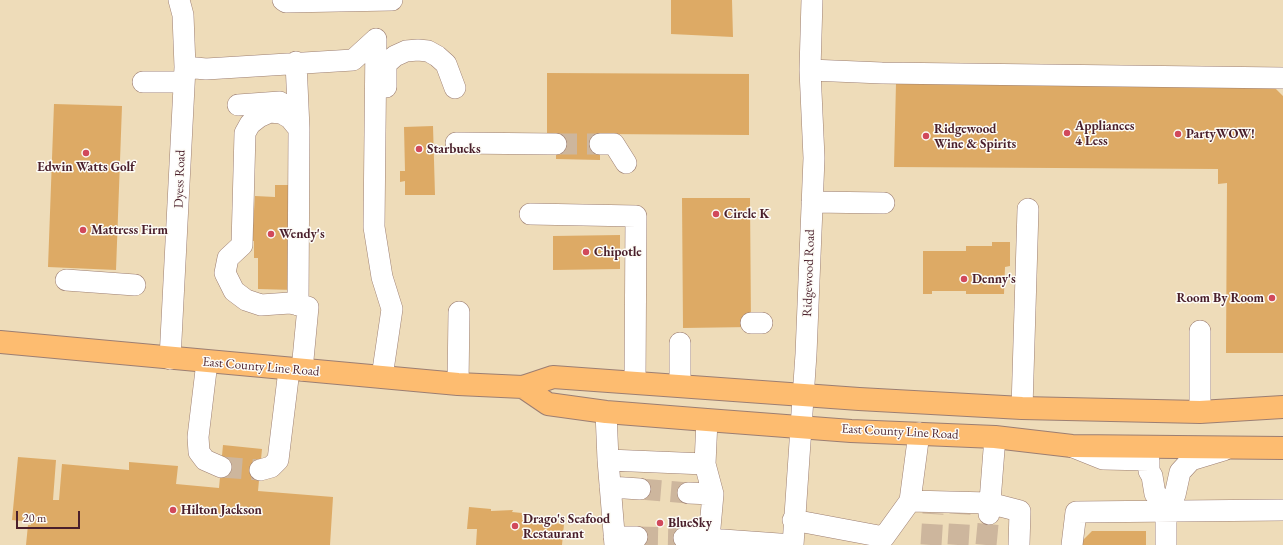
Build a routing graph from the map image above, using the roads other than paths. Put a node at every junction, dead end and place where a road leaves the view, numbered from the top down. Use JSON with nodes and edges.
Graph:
{"nodes":[{"id":1,"x":179,"y":0,"type":"edge"},
{"id":2,"x":283,"y":0,"type":"edge"},
{"id":3,"x":392,"y":0,"type":"edge"},
{"id":4,"x":812,"y":0,"type":"edge"},
{"id":5,"x":296,"y":62,"type":"junction"},
{"id":6,"x":810,"y":70,"type":"junction"},
{"id":7,"x":184,"y":74,"type":"junction"},
{"id":8,"x":1283,"y":78,"type":"edge"},
{"id":9,"x":143,"y":82,"type":"dead end"},
{"id":10,"x":455,"y":88,"type":"dead end"},
{"id":11,"x":298,"y":101,"type":"junction"},
{"id":12,"x":238,"y":105,"type":"dead end"},
{"id":13,"x":299,"y":129,"type":"junction"},
{"id":14,"x":456,"y":143,"type":"dead end"},
{"id":15,"x":556,"y":144,"type":"tunnel mouth"},
{"id":16,"x":600,"y":144,"type":"tunnel mouth"},
{"id":17,"x":626,"y":164,"type":"dead end"},
{"id":18,"x":812,"y":202,"type":"junction"},
{"id":19,"x":884,"y":203,"type":"dead end"},
{"id":20,"x":1028,"y":209,"type":"dead end"},
{"id":21,"x":530,"y":214,"type":"dead end"},
{"id":22,"x":376,"y":242,"type":"junction"},
{"id":23,"x":66,"y":280,"type":"dead end"},
{"id":24,"x":135,"y":285,"type":"dead end"},
{"id":25,"x":303,"y":306,"type":"junction"},
{"id":26,"x":459,"y":312,"type":"dead end"},
{"id":27,"x":1200,"y":331,"type":"dead end"},
{"id":28,"x":0,"y":342,"type":"edge"},
{"id":29,"x":680,"y":342,"type":"dead end"},
{"id":30,"x":170,"y":359,"type":"junction"},
{"id":31,"x":207,"y":362,"type":"junction"},
{"id":32,"x":295,"y":370,"type":"junction"},
{"id":33,"x":382,"y":377,"type":"junction"},
{"id":34,"x":635,"y":382,"type":"junction"},
{"id":35,"x":458,"y":384,"type":"junction"},
{"id":36,"x":680,"y":385,"type":"junction"},
{"id":37,"x":523,"y":387,"type":"junction"},
{"id":38,"x":804,"y":395,"type":"junction"},
{"id":39,"x":1283,"y":407,"type":"edge"},
{"id":40,"x":1022,"y":408,"type":"junction"},
{"id":41,"x":606,"y":412,"type":"junction"},
{"id":42,"x":1200,"y":412,"type":"junction"},
{"id":43,"x":707,"y":420,"type":"junction"},
{"id":44,"x":801,"y":427,"type":"junction"},
{"id":45,"x":919,"y":433,"type":"junction"},
{"id":46,"x":995,"y":437,"type":"junction"},
{"id":47,"x":1072,"y":446,"type":"junction"},
{"id":48,"x":1229,"y":448,"type":"junction"},
{"id":49,"x":1283,"y":448,"type":"edge"},
{"id":50,"x":608,"y":460,"type":"junction"},
{"id":51,"x":705,"y":464,"type":"junction"},
{"id":52,"x":221,"y":467,"type":"tunnel mouth"},
{"id":53,"x":260,"y":470,"type":"tunnel mouth"},
{"id":54,"x":610,"y":487,"type":"junction"},
{"id":55,"x":640,"y":490,"type":"tunnel mouth"},
{"id":56,"x":688,"y":493,"type":"tunnel mouth"},
{"id":57,"x":713,"y":494,"type":"junction"},
{"id":58,"x":910,"y":501,"type":"junction"},
{"id":59,"x":1166,"y":507,"type":"junction"},
{"id":60,"x":988,"y":508,"type":"junction"},
{"id":61,"x":1283,"y":510,"type":"edge"},
{"id":62,"x":793,"y":520,"type":"junction"},
{"id":63,"x":637,"y":537,"type":"tunnel mouth"},
{"id":64,"x":684,"y":538,"type":"tunnel mouth"},
{"id":65,"x":615,"y":541,"type":"edge"},
{"id":66,"x":884,"y":541,"type":"edge"},
{"id":67,"x":709,"y":542,"type":"edge"},
{"id":68,"x":793,"y":545,"type":"edge"},
{"id":69,"x":1019,"y":545,"type":"edge"},
{"id":70,"x":1072,"y":545,"type":"edge"},
{"id":71,"x":1166,"y":545,"type":"edge"}],
"edges":[{"from":1,"to":7,"type":"street","name":"Dyess Road"},
{"from":2,"to":3,"type":"street"},
{"from":4,"to":6,"type":"street","name":"Ridgewood Road"},
{"from":5,"to":7,"type":"street"},
{"from":5,"to":11,"type":"street"},
{"from":5,"to":22,"type":"street"},
{"from":6,"to":8,"type":"street"},
{"from":6,"to":18,"type":"street","name":"Ridgewood Road"},
{"from":7,"to":9,"type":"street"},
{"from":7,"to":30,"type":"street","name":"Dyess Road"},
{"from":10,"to":22,"type":"street"},
{"from":11,"to":12,"type":"street"},
{"from":11,"to":13,"type":"street"},
{"from":13,"to":25,"type":"street"},
{"from":13,"to":25,"type":"street"},
{"from":14,"to":15,"type":"street"},
{"from":16,"to":17,"type":"street"},
{"from":18,"to":19,"type":"street"},
{"from":18,"to":38,"type":"street","name":"Ridgewood Road"},
{"from":20,"to":40,"type":"street"},
{"from":21,"to":34,"type":"street"},
{"from":22,"to":33,"type":"street"},
{"from":23,"to":24,"type":"street"},
{"from":25,"to":32,"type":"street"},
{"from":26,"to":35,"type":"street"},
{"from":27,"to":42,"type":"street"},
{"from":28,"to":30,"type":"main road","name":"East County Line Road"},
{"from":29,"to":36,"type":"street"},
{"from":30,"to":31,"type":"main road","name":"East County Line Road"},
{"from":31,"to":32,"type":"main road","name":"East County Line Road"},
{"from":31,"to":52,"type":"street"},
{"from":32,"to":33,"type":"main road","name":"East County Line Road"},
{"from":32,"to":53,"type":"street"},
{"from":33,"to":35,"type":"main road","name":"East County Line Road"},
{"from":34,"to":36,"type":"main road","name":"East County Line Road"},
{"from":34,"to":37,"type":"main road","name":"East County Line Road"},
{"from":35,"to":37,"type":"main road","name":"East County Line Road"},
{"from":36,"to":38,"type":"main road","name":"East County Line Road"},
{"from":37,"to":41,"type":"main road","name":"East County Line Road"},
{"from":38,"to":40,"type":"main road","name":"East County Line Road"},
{"from":38,"to":44,"type":"street","name":"Ridgewood Road"},
{"from":39,"to":42,"type":"main road","name":"East County Line Road"},
{"from":40,"to":42,"type":"main road","name":"East County Line Road"},
{"from":41,"to":43,"type":"main road","name":"East County Line Road"},
{"from":41,"to":50,"type":"street"},
{"from":43,"to":44,"type":"main road","name":"East County Line Road"},
{"from":43,"to":51,"type":"street"},
{"from":44,"to":45,"type":"main road","name":"East County Line Road"},
{"from":44,"to":62,"type":"street","name":"Ridgewood Road"},
{"from":45,"to":46,"type":"main road","name":"East County Line Road"},
{"from":45,"to":58,"type":"street"},
{"from":46,"to":47,"type":"main road","name":"East County Line Road"},
{"from":46,"to":60,"type":"street"},
{"from":47,"to":48,"type":"main road","name":"East County Line Road"},
{"from":47,"to":59,"type":"street"},
{"from":48,"to":49,"type":"main road","name":"East County Line Road"},
{"from":48,"to":59,"type":"street"},
{"from":50,"to":51,"type":"street"},
{"from":50,"to":54,"type":"street"},
{"from":51,"to":57,"type":"street"},
{"from":54,"to":55,"type":"street"},
{"from":54,"to":65,"type":"street"},
{"from":56,"to":57,"type":"street"},
{"from":57,"to":67,"type":"street"},
{"from":58,"to":60,"type":"street"},
{"from":58,"to":66,"type":"street"},
{"from":59,"to":61,"type":"street"},
{"from":59,"to":70,"type":"street"},
{"from":59,"to":71,"type":"street"},
{"from":60,"to":69,"type":"street"},
{"from":62,"to":66,"type":"street"},
{"from":62,"to":68,"type":"street","name":"Ridgewood Road"},
{"from":63,"to":65,"type":"street"},
{"from":64,"to":67,"type":"street"},
{"from":67,"to":68,"type":"street"}]}
